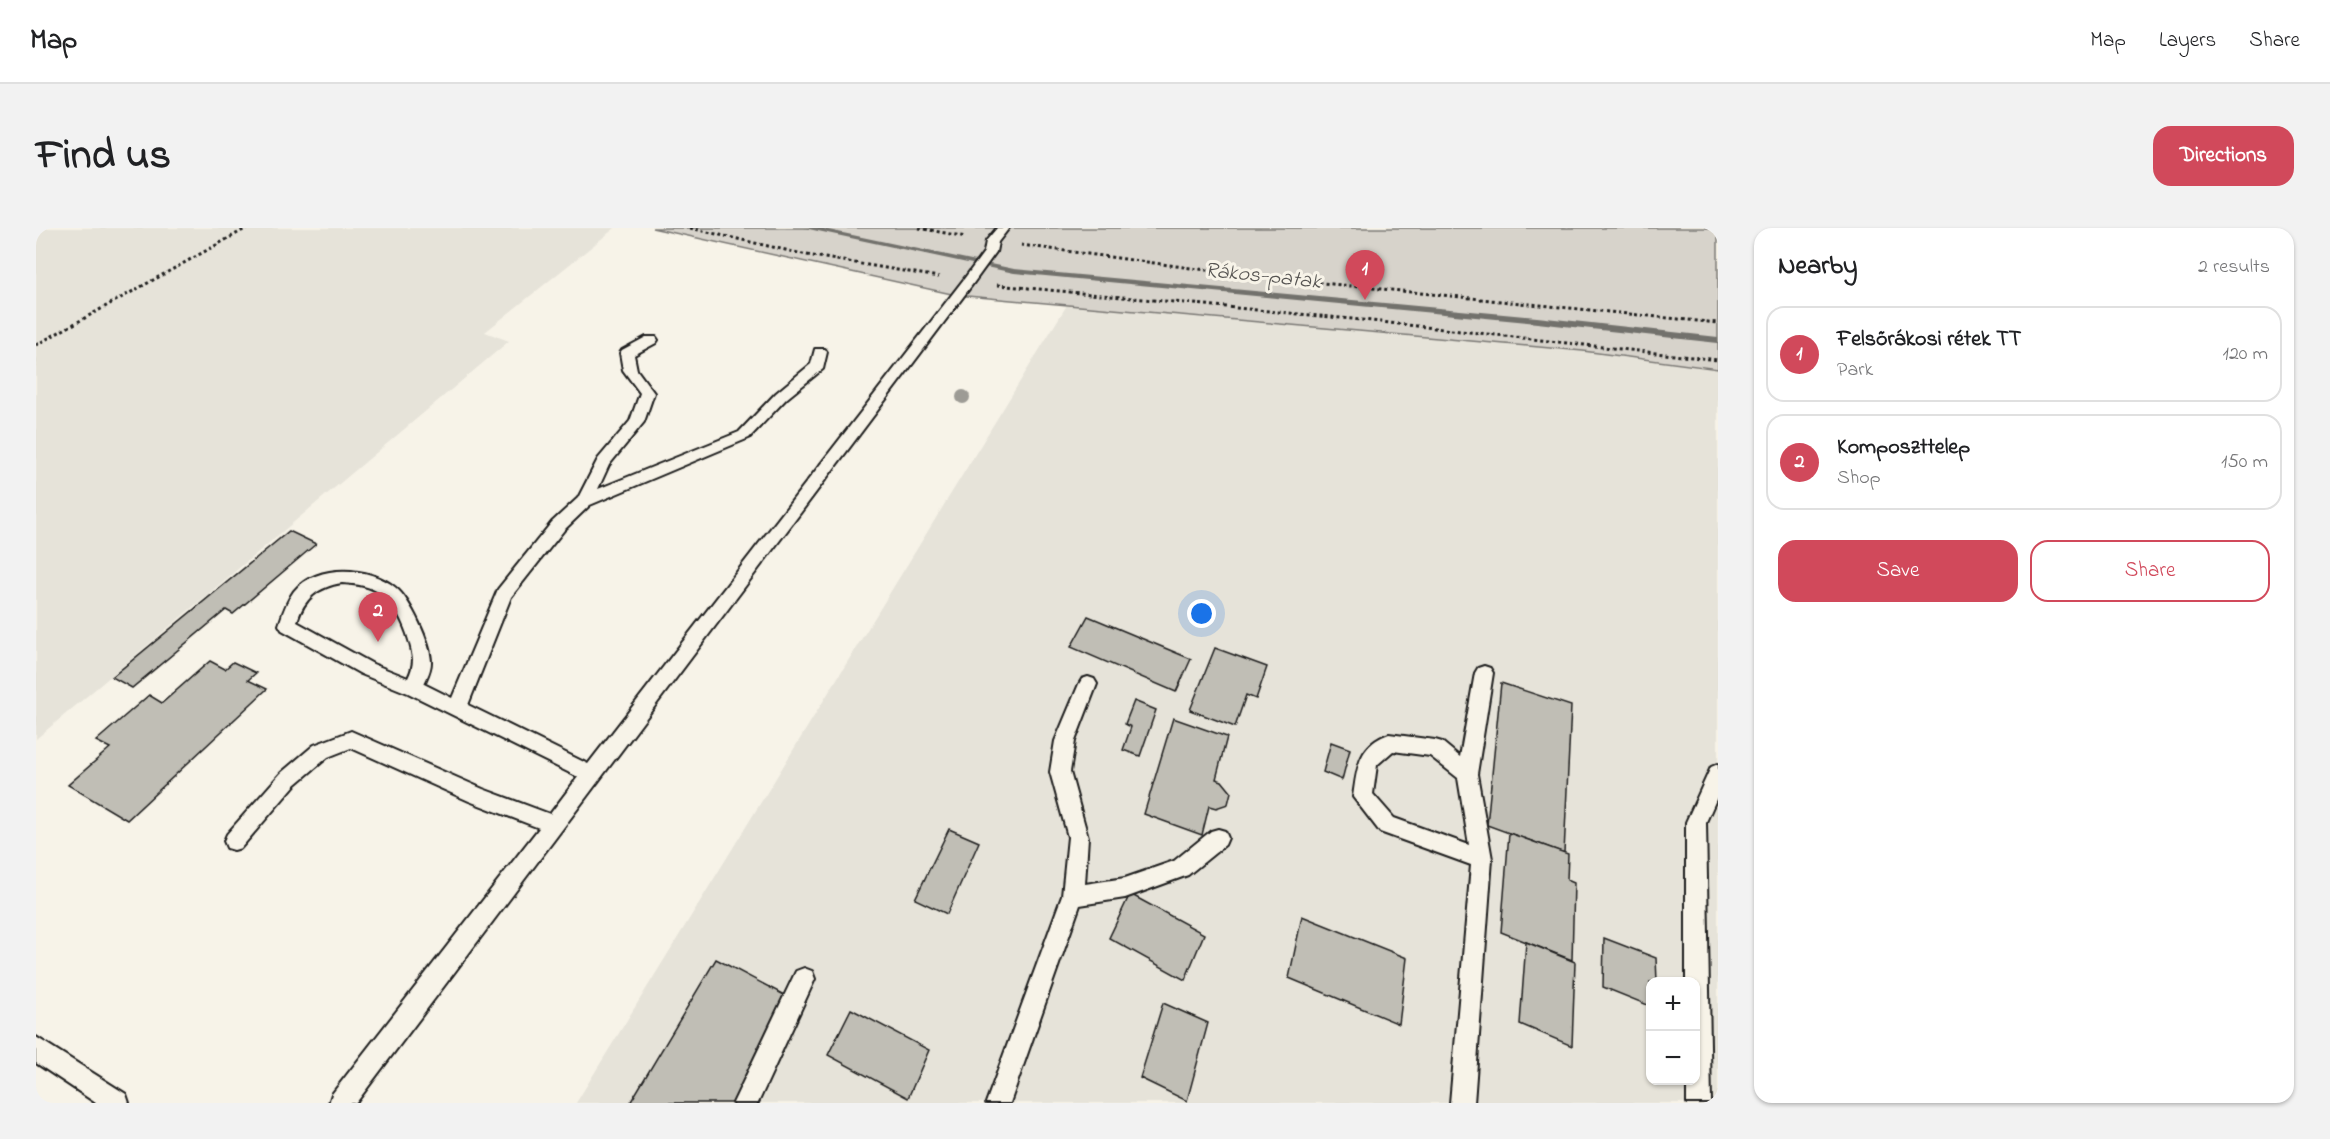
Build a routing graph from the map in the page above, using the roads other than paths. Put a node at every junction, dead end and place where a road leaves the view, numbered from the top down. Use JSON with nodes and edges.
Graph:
{"nodes":[{"id":1,"x":1003,"y":228,"type":"edge"},
{"id":2,"x":651,"y":340,"type":"dead end"},
{"id":3,"x":820,"y":352,"type":"dead end"},
{"id":4,"x":584,"y":501,"type":"junction"},
{"id":5,"x":1484,"y":673,"type":"dead end"},
{"id":6,"x":1088,"y":684,"type":"dead end"},
{"id":7,"x":414,"y":688,"type":"junction"},
{"id":8,"x":457,"y":709,"type":"junction"},
{"id":9,"x":1718,"y":773,"type":"edge"},
{"id":10,"x":590,"y":774,"type":"junction"},
{"id":11,"x":1467,"y":774,"type":"junction"},
{"id":12,"x":552,"y":824,"type":"junction"},
{"id":13,"x":1218,"y":838,"type":"dead end"},
{"id":14,"x":234,"y":841,"type":"dead end"},
{"id":15,"x":1482,"y":859,"type":"junction"},
{"id":16,"x":1073,"y":896,"type":"junction"},
{"id":17,"x":804,"y":979,"type":"dead end"},
{"id":18,"x":36,"y":1049,"type":"edge"},
{"id":19,"x":117,"y":1103,"type":"edge"},
{"id":20,"x":340,"y":1103,"type":"edge"},
{"id":21,"x":745,"y":1103,"type":"edge"},
{"id":22,"x":998,"y":1103,"type":"edge"},
{"id":23,"x":1462,"y":1103,"type":"edge"},
{"id":24,"x":1700,"y":1103,"type":"edge"}],
"edges":[{"from":1,"to":10,"type":"lane"},
{"from":2,"to":4,"type":"lane"},
{"from":3,"to":4,"type":"lane"},
{"from":4,"to":8,"type":"lane"},
{"from":5,"to":11,"type":"lane"},
{"from":6,"to":16,"type":"lane"},
{"from":7,"to":7,"type":"lane"},
{"from":7,"to":8,"type":"lane"},
{"from":8,"to":10,"type":"lane"},
{"from":9,"to":24,"type":"lane"},
{"from":10,"to":12,"type":"lane"},
{"from":11,"to":15,"type":"lane"},
{"from":11,"to":15,"type":"lane"},
{"from":12,"to":14,"type":"lane"},
{"from":12,"to":20,"type":"lane"},
{"from":13,"to":16,"type":"lane"},
{"from":15,"to":23,"type":"lane"},
{"from":16,"to":22,"type":"lane"},
{"from":17,"to":21,"type":"lane"},
{"from":18,"to":19,"type":"lane"}]}
